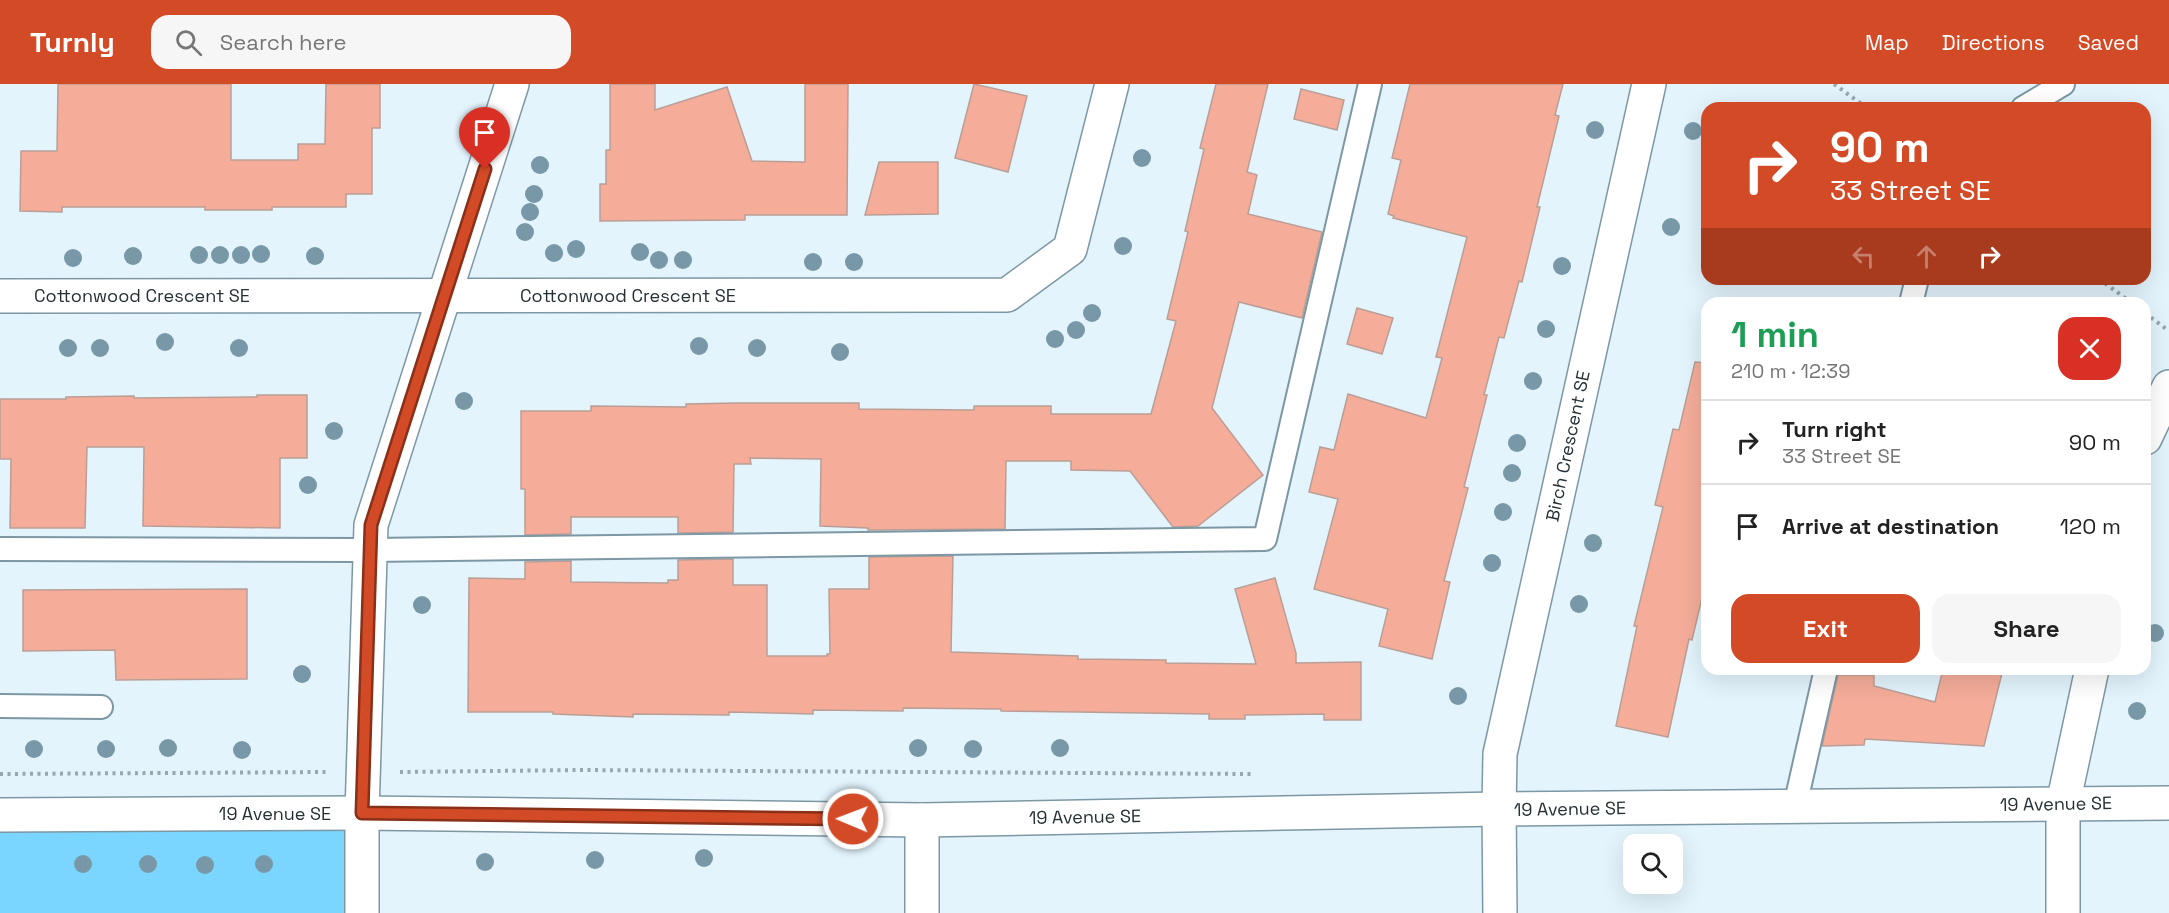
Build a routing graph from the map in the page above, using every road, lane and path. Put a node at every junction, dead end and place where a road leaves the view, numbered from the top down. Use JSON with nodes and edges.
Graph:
{"nodes":[{"id":1,"x":513,"y":84,"type":"edge"},
{"id":2,"x":1112,"y":84,"type":"edge"},
{"id":3,"x":1370,"y":84,"type":"edge"},
{"id":4,"x":1648,"y":84,"type":"edge"},
{"id":5,"x":1834,"y":84,"type":"edge"},
{"id":6,"x":2063,"y":84,"type":"edge"},
{"id":7,"x":1859,"y":102,"type":"edge"},
{"id":8,"x":2033,"y":102,"type":"edge"},
{"id":9,"x":2107,"y":285,"type":"edge"},
{"id":10,"x":0,"y":296,"type":"edge"},
{"id":11,"x":444,"y":297,"type":"junction"},
{"id":12,"x":2124,"y":297,"type":"edge"},
{"id":13,"x":2151,"y":318,"type":"edge"},
{"id":14,"x":2169,"y":331,"type":"edge"},
{"id":15,"x":2169,"y":387,"type":"edge"},
{"id":16,"x":2151,"y":425,"type":"edge"},
{"id":17,"x":0,"y":549,"type":"edge"},
{"id":18,"x":370,"y":550,"type":"junction"},
{"id":19,"x":1825,"y":675,"type":"edge"},
{"id":20,"x":2091,"y":675,"type":"edge"},
{"id":21,"x":0,"y":706,"type":"edge"},
{"id":22,"x":101,"y":707,"type":"dead end"},
{"id":23,"x":363,"y":772,"type":"junction"},
{"id":24,"x":0,"y":774,"type":"edge"},
{"id":25,"x":1260,"y":774,"type":"dead end"},
{"id":26,"x":2169,"y":802,"type":"edge"},
{"id":27,"x":2063,"y":804,"type":"junction"},
{"id":28,"x":1794,"y":806,"type":"junction"},
{"id":29,"x":1499,"y":809,"type":"junction"},
{"id":30,"x":362,"y":813,"type":"junction"},
{"id":31,"x":0,"y":815,"type":"edge"},
{"id":32,"x":922,"y":820,"type":"junction"},
{"id":33,"x":362,"y":913,"type":"edge"},
{"id":34,"x":922,"y":913,"type":"edge"},
{"id":35,"x":1500,"y":913,"type":"edge"},
{"id":36,"x":2063,"y":913,"type":"edge"}],
"edges":[{"from":1,"to":11,"type":"street"},
{"from":2,"to":11,"type":"street","name":"Cottonwood Crescent SE"},
{"from":3,"to":18,"type":"lane"},
{"from":4,"to":29,"type":"street","name":"Birch Crescent SE"},
{"from":5,"to":7,"type":"path"},
{"from":6,"to":8,"type":"lane"},
{"from":9,"to":12,"type":"path"},
{"from":10,"to":11,"type":"street","name":"Cottonwood Crescent SE"},
{"from":11,"to":18,"type":"street"},
{"from":13,"to":14,"type":"path"},
{"from":15,"to":16,"type":"street"},
{"from":17,"to":18,"type":"lane"},
{"from":18,"to":23,"type":"street"},
{"from":19,"to":28,"type":"lane"},
{"from":20,"to":27,"type":"street"},
{"from":21,"to":22,"type":"lane"},
{"from":23,"to":24,"type":"path"},
{"from":23,"to":25,"type":"path"},
{"from":23,"to":30,"type":"street"},
{"from":26,"to":27,"type":"street","name":"19 Avenue SE"},
{"from":27,"to":28,"type":"street","name":"19 Avenue SE"},
{"from":27,"to":36,"type":"street"},
{"from":28,"to":29,"type":"street","name":"19 Avenue SE"},
{"from":29,"to":32,"type":"street","name":"19 Avenue SE"},
{"from":29,"to":35,"type":"street","name":"Birch Crescent SE"},
{"from":30,"to":31,"type":"street","name":"19 Avenue SE"},
{"from":30,"to":32,"type":"street","name":"19 Avenue SE"},
{"from":30,"to":33,"type":"street"},
{"from":32,"to":34,"type":"street"}]}
